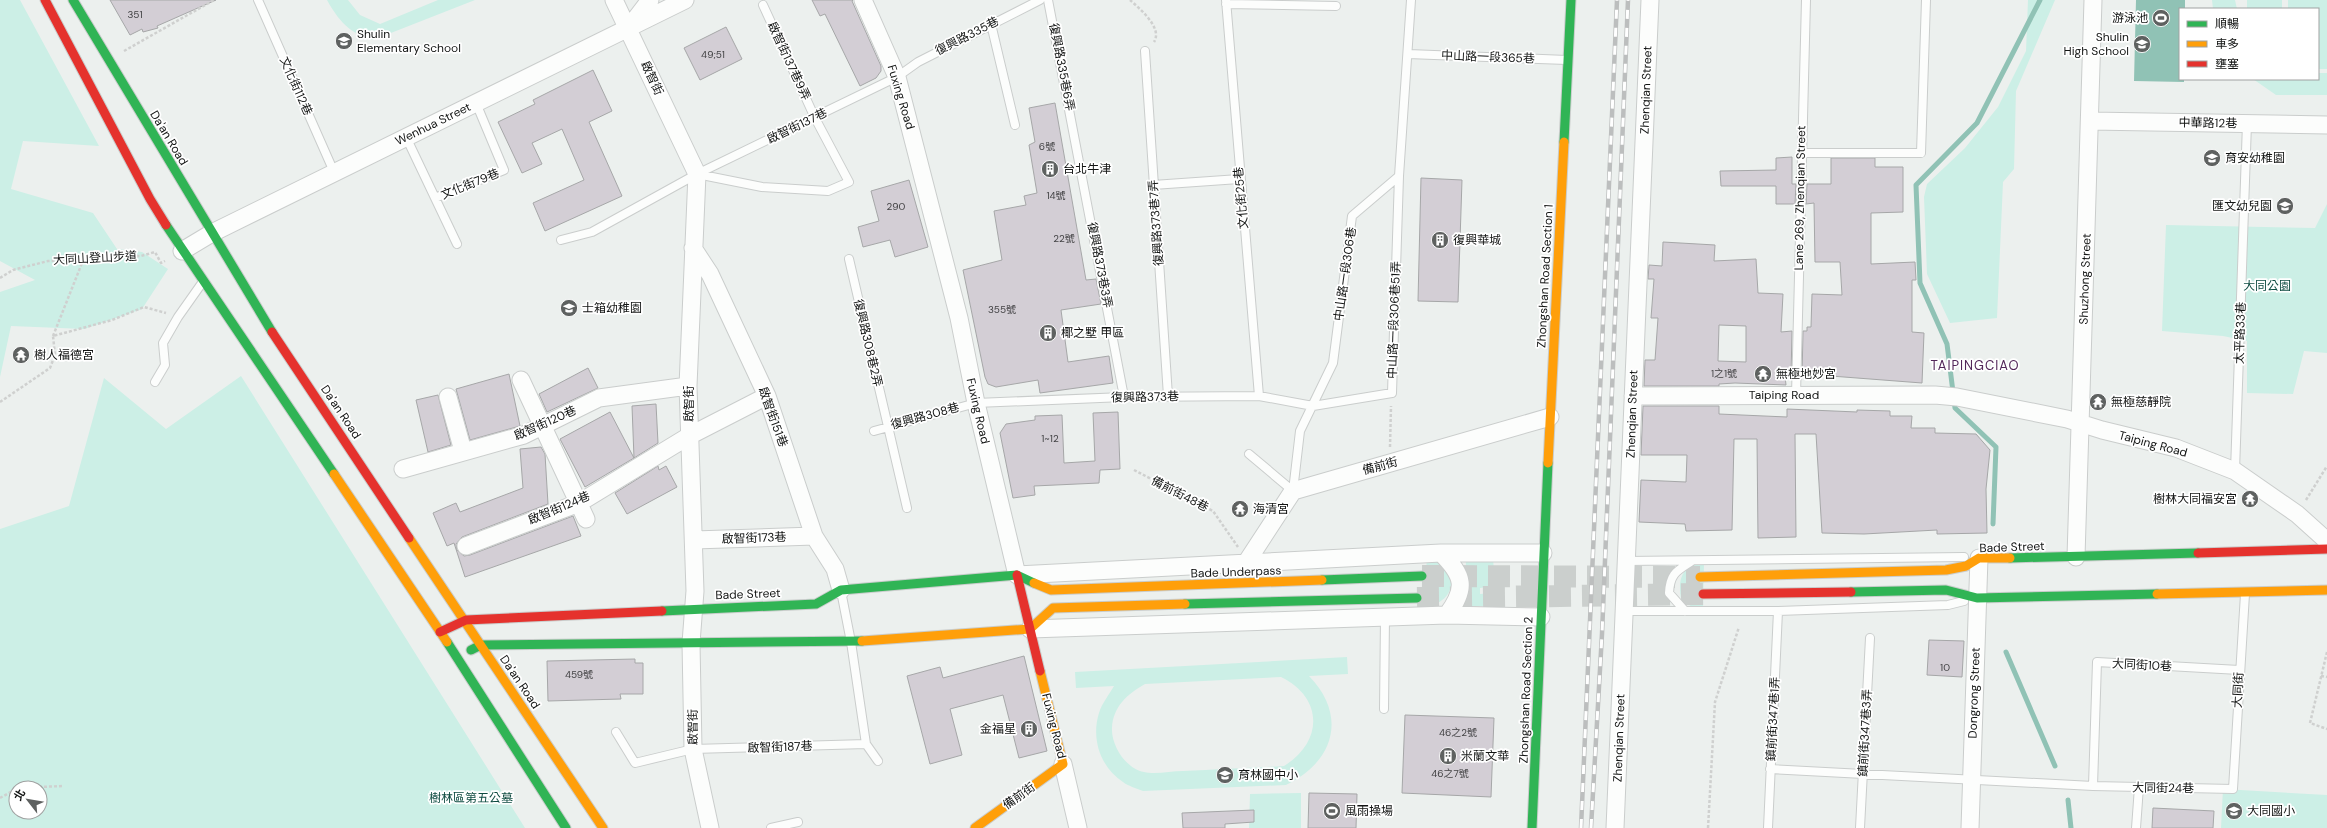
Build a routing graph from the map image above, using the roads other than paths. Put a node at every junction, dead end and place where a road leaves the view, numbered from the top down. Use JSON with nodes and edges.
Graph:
{"nodes":[{"id":1,"x":45,"y":0,"type":"edge"},
{"id":2,"x":73,"y":0,"type":"edge"},
{"id":3,"x":258,"y":0,"type":"edge"},
{"id":4,"x":614,"y":0,"type":"edge"},
{"id":5,"x":650,"y":0,"type":"edge"},
{"id":6,"x":685,"y":0,"type":"edge"},
{"id":7,"x":863,"y":0,"type":"edge"},
{"id":8,"x":1040,"y":0,"type":"edge"},
{"id":9,"x":1048,"y":0,"type":"edge"},
{"id":10,"x":1411,"y":0,"type":"edge"},
{"id":11,"x":1571,"y":0,"type":"edge"},
{"id":12,"x":1650,"y":0,"type":"edge"},
{"id":13,"x":1806,"y":0,"type":"edge"},
{"id":14,"x":1926,"y":0,"type":"edge"},
{"id":15,"x":2093,"y":0,"type":"edge"},
{"id":16,"x":1226,"y":2,"type":"edge"},
{"id":17,"x":763,"y":5,"type":"dead end"},
{"id":18,"x":1336,"y":6,"type":"dead end"},
{"id":19,"x":991,"y":24,"type":"junction"},
{"id":20,"x":629,"y":28,"type":"junction"},
{"id":21,"x":1145,"y":50,"type":"road end"},
{"id":22,"x":1408,"y":54,"type":"junction"},
{"id":23,"x":1568,"y":60,"type":"junction"},
{"id":24,"x":897,"y":77,"type":"junction"},
{"id":25,"x":476,"y":103,"type":"junction"},
{"id":26,"x":814,"y":118,"type":"junction"},
{"id":27,"x":2090,"y":121,"type":"junction"},
{"id":28,"x":2247,"y":123,"type":"junction"},
{"id":29,"x":2327,"y":124,"type":"edge"},
{"id":30,"x":1015,"y":125,"type":"dead end"},
{"id":31,"x":1075,"y":134,"type":"joint"},
{"id":32,"x":406,"y":137,"type":"junction"},
{"id":33,"x":1801,"y":153,"type":"junction"},
{"id":34,"x":334,"y":172,"type":"junction"},
{"id":35,"x":697,"y":174,"type":"junction"},
{"id":36,"x":1399,"y":176,"type":"junction"},
{"id":37,"x":1239,"y":179,"type":"junction"},
{"id":38,"x":1153,"y":185,"type":"junction"},
{"id":39,"x":435,"y":198,"type":"junction"},
{"id":40,"x":212,"y":233,"type":"junction"},
{"id":41,"x":561,"y":240,"type":"dead end"},
{"id":42,"x":457,"y":244,"type":"dead end"},
{"id":43,"x":693,"y":248,"type":"junction"},
{"id":44,"x":182,"y":251,"type":"junction"},
{"id":45,"x":849,"y":259,"type":"dead end"},
{"id":46,"x":202,"y":283,"type":"junction"},
{"id":47,"x":521,"y":380,"type":"dead end"},
{"id":48,"x":155,"y":382,"type":"dead end"},
{"id":49,"x":688,"y":386,"type":"junction"},
{"id":50,"x":1392,"y":393,"type":"joint"},
{"id":51,"x":1796,"y":395,"type":"junction"},
{"id":52,"x":767,"y":396,"type":"junction"},
{"id":53,"x":1124,"y":396,"type":"junction"},
{"id":54,"x":1168,"y":396,"type":"junction"},
{"id":55,"x":1259,"y":396,"type":"junction"},
{"id":56,"x":1633,"y":396,"type":"junction"},
{"id":57,"x":448,"y":397,"type":"dead end"},
{"id":58,"x":976,"y":403,"type":"junction"},
{"id":59,"x":1313,"y":406,"type":"junction"},
{"id":60,"x":1550,"y":417,"type":"junction"},
{"id":61,"x":2080,"y":424,"type":"junction"},
{"id":62,"x":544,"y":425,"type":"junction"},
{"id":63,"x":887,"y":426,"type":"junction"},
{"id":64,"x":874,"y":431,"type":"dead end"},
{"id":65,"x":689,"y":436,"type":"junction"},
{"id":66,"x":463,"y":451,"type":"junction"},
{"id":67,"x":1249,"y":454,"type":"dead end"},
{"id":68,"x":403,"y":469,"type":"dead end"},
{"id":69,"x":2235,"y":470,"type":"junction"},
{"id":70,"x":1294,"y":491,"type":"junction"},
{"id":71,"x":579,"y":503,"type":"junction"},
{"id":72,"x":907,"y":508,"type":"dead end"},
{"id":73,"x":586,"y":519,"type":"dead end"},
{"id":74,"x":814,"y":536,"type":"junction"},
{"id":75,"x":694,"y":540,"type":"junction"},
{"id":76,"x":2327,"y":541,"type":"edge"},
{"id":77,"x":466,"y":546,"type":"dead end"},
{"id":78,"x":2327,"y":549,"type":"edge"},
{"id":79,"x":1441,"y":553,"type":"junction"},
{"id":80,"x":1543,"y":554,"type":"junction"},
{"id":81,"x":2076,"y":557,"type":"junction"},
{"id":82,"x":1979,"y":558,"type":"junction"},
{"id":83,"x":1693,"y":560,"type":"junction"},
{"id":84,"x":1626,"y":561,"type":"junction"},
{"id":85,"x":1246,"y":563,"type":"junction"},
{"id":86,"x":1017,"y":574,"type":"junction"},
{"id":87,"x":1422,"y":576,"type":"tunnel mouth"},
{"id":88,"x":1700,"y":577,"type":"tunnel mouth"},
{"id":89,"x":841,"y":590,"type":"junction"},
{"id":90,"x":2327,"y":590,"type":"edge"},
{"id":91,"x":2245,"y":591,"type":"junction"},
{"id":92,"x":1703,"y":594,"type":"tunnel mouth"},
{"id":93,"x":1417,"y":598,"type":"tunnel mouth"},
{"id":94,"x":1977,"y":598,"type":"junction"},
{"id":95,"x":694,"y":608,"type":"junction"},
{"id":96,"x":1624,"y":611,"type":"junction"},
{"id":97,"x":1685,"y":611,"type":"junction"},
{"id":98,"x":1778,"y":611,"type":"junction"},
{"id":99,"x":1447,"y":615,"type":"junction"},
{"id":100,"x":1385,"y":617,"type":"junction"},
{"id":101,"x":1541,"y":617,"type":"junction"},
{"id":102,"x":466,"y":620,"type":"junction"},
{"id":103,"x":1030,"y":629,"type":"junction"},
{"id":104,"x":440,"y":632,"type":"junction"},
{"id":105,"x":1870,"y":638,"type":"dead end"},
{"id":106,"x":851,"y":642,"type":"junction"},
{"id":107,"x":692,"y":643,"type":"junction"},
{"id":108,"x":481,"y":645,"type":"junction"},
{"id":109,"x":457,"y":657,"type":"junction"},
{"id":110,"x":2239,"y":670,"type":"junction"},
{"id":111,"x":1384,"y":709,"type":"dead end"},
{"id":112,"x":616,"y":732,"type":"dead end"},
{"id":113,"x":866,"y":744,"type":"junction"},
{"id":114,"x":693,"y":749,"type":"junction"},
{"id":115,"x":878,"y":761,"type":"dead end"},
{"id":116,"x":1063,"y":764,"type":"junction"},
{"id":117,"x":1770,"y":769,"type":"junction"},
{"id":118,"x":1864,"y":774,"type":"junction"},
{"id":119,"x":1971,"y":780,"type":"junction"},
{"id":120,"x":2094,"y":786,"type":"junction"},
{"id":121,"x":2139,"y":787,"type":"junction"},
{"id":122,"x":2233,"y":789,"type":"joint"},
{"id":123,"x":798,"y":822,"type":"dead end"},
{"id":124,"x":566,"y":828,"type":"edge"},
{"id":125,"x":603,"y":828,"type":"edge"},
{"id":126,"x":710,"y":828,"type":"edge"},
{"id":127,"x":770,"y":828,"type":"edge"},
{"id":128,"x":975,"y":828,"type":"edge"},
{"id":129,"x":1078,"y":828,"type":"edge"},
{"id":130,"x":1532,"y":828,"type":"edge"},
{"id":131,"x":1615,"y":828,"type":"edge"},
{"id":132,"x":1768,"y":828,"type":"edge"},
{"id":133,"x":1860,"y":828,"type":"edge"},
{"id":134,"x":1970,"y":828,"type":"edge"},
{"id":135,"x":2136,"y":828,"type":"edge"}],
"edges":[{"from":1,"to":44,"type":"street"},
{"from":2,"to":40,"type":"street","name":"Da'an Road"},
{"from":3,"to":34,"type":"lane","name":"文化街112巷"},
{"from":4,"to":20,"type":"street","name":"啟智街"},
{"from":5,"to":20,"type":"street"},
{"from":6,"to":20,"type":"street","name":"Wenhua Street"},
{"from":7,"to":24,"type":"street","name":"Fuxing Road"},
{"from":8,"to":19,"type":"lane","name":"復興路335巷"},
{"from":9,"to":31,"type":"lane","name":"復興路335巷6弄"},
{"from":10,"to":22,"type":"lane"},
{"from":11,"to":23,"type":"street","name":"Zhongshan Road Section 1"},
{"from":12,"to":56,"type":"street","name":"Zhenqian Street"},
{"from":13,"to":33,"type":"lane","name":"Lane 269, Zhenqian Street"},
{"from":14,"to":33,"type":"lane"},
{"from":15,"to":27,"type":"street","name":"Shuzhong Street"},
{"from":16,"to":18,"type":"lane"},
{"from":16,"to":37,"type":"lane","name":"文化街25巷"},
{"from":17,"to":26,"type":"lane","name":"啟智街137巷9弄"},
{"from":19,"to":24,"type":"lane","name":"復興路335巷"},
{"from":19,"to":30,"type":"lane"},
{"from":20,"to":25,"type":"street","name":"Wenhua Street"},
{"from":20,"to":35,"type":"street","name":"啟智街"},
{"from":21,"to":38,"type":"lane","name":"復興路373巷7弄"},
{"from":22,"to":23,"type":"lane","name":"中山路一段365巷"},
{"from":22,"to":36,"type":"lane"},
{"from":23,"to":60,"type":"street","name":"Zhongshan Road Section 1"},
{"from":24,"to":26,"type":"lane","name":"啟智街137巷"},
{"from":24,"to":58,"type":"street","name":"Fuxing Road"},
{"from":25,"to":32,"type":"street","name":"Wenhua Street"},
{"from":25,"to":39,"type":"lane","name":"文化街79巷"},
{"from":26,"to":35,"type":"lane","name":"啟智街137巷"},
{"from":26,"to":35,"type":"lane","name":"啟智街137巷9弄"},
{"from":27,"to":28,"type":"street","name":"中華路12巷"},
{"from":27,"to":61,"type":"street","name":"Shuzhong Street"},
{"from":28,"to":29,"type":"street","name":"中華路12巷"},
{"from":28,"to":69,"type":"lane","name":"太平路33巷"},
{"from":31,"to":53,"type":"lane","name":"復興路373巷3弄"},
{"from":32,"to":34,"type":"street","name":"Wenhua Street"},
{"from":32,"to":39,"type":"lane"},
{"from":33,"to":51,"type":"lane","name":"Lane 269, Zhenqian Street"},
{"from":34,"to":40,"type":"street","name":"Wenhua Street"},
{"from":35,"to":41,"type":"lane","name":"啟智街137巷"},
{"from":35,"to":43,"type":"street","name":"啟智街"},
{"from":36,"to":50,"type":"lane","name":"中山路一段306巷51弄"},
{"from":36,"to":59,"type":"lane","name":"中山路一段306巷"},
{"from":37,"to":38,"type":"lane"},
{"from":37,"to":55,"type":"lane","name":"文化街25巷"},
{"from":38,"to":54,"type":"lane","name":"復興路373巷7弄"},
{"from":39,"to":42,"type":"lane"},
{"from":40,"to":44,"type":"street","name":"Wenhua Street"},
{"from":40,"to":102,"type":"street","name":"Da'an Road"},
{"from":43,"to":49,"type":"street","name":"啟智街"},
{"from":43,"to":52,"type":"street","name":"啟智街151巷"},
{"from":44,"to":46,"type":"street"},
{"from":45,"to":63,"type":"lane","name":"復興路308巷2弄"},
{"from":46,"to":48,"type":"lane"},
{"from":46,"to":104,"type":"street"},
{"from":47,"to":62,"type":"street"},
{"from":49,"to":62,"type":"street","name":"啟智街120巷"},
{"from":49,"to":65,"type":"street","name":"啟智街"},
{"from":50,"to":59,"type":"lane","name":"復興路373巷"},
{"from":51,"to":56,"type":"street","name":"Taiping Road"},
{"from":51,"to":61,"type":"street","name":"Taiping Road"},
{"from":52,"to":65,"type":"street","name":"啟智街124巷"},
{"from":52,"to":74,"type":"street","name":"啟智街151巷"},
{"from":53,"to":54,"type":"lane","name":"復興路373巷"},
{"from":53,"to":58,"type":"lane","name":"復興路373巷"},
{"from":54,"to":55,"type":"lane","name":"復興路373巷"},
{"from":55,"to":59,"type":"lane","name":"復興路373巷"},
{"from":56,"to":84,"type":"street","name":"Zhenqian Street"},
{"from":57,"to":66,"type":"street"},
{"from":58,"to":63,"type":"lane","name":"復興路308巷"},
{"from":58,"to":86,"type":"street","name":"Fuxing Road"},
{"from":59,"to":70,"type":"lane","name":"中山路一段306巷"},
{"from":60,"to":70,"type":"street","name":"備前街"},
{"from":60,"to":80,"type":"street","name":"Zhongshan Road Section 1"},
{"from":61,"to":69,"type":"street","name":"Taiping Road"},
{"from":61,"to":81,"type":"street","name":"Shuzhong Street"},
{"from":62,"to":66,"type":"street","name":"啟智街120巷"},
{"from":62,"to":71,"type":"street"},
{"from":63,"to":64,"type":"lane","name":"復興路308巷"},
{"from":63,"to":72,"type":"lane","name":"復興路308巷2弄"},
{"from":65,"to":71,"type":"street","name":"啟智街124巷"},
{"from":65,"to":75,"type":"street","name":"啟智街"},
{"from":66,"to":68,"type":"street","name":"啟智街120巷"},
{"from":67,"to":70,"type":"lane"},
{"from":69,"to":76,"type":"street","name":"Taiping Road"},
{"from":70,"to":85,"type":"street"},
{"from":71,"to":73,"type":"street"},
{"from":71,"to":77,"type":"street","name":"啟智街124巷"},
{"from":74,"to":75,"type":"street","name":"啟智街173巷"},
{"from":74,"to":89,"type":"street","name":"啟智街151巷"},
{"from":75,"to":95,"type":"street","name":"啟智街"},
{"from":78,"to":81,"type":"street","name":"Bade Street"},
{"from":79,"to":80,"type":"street"},
{"from":79,"to":85,"type":"street"},
{"from":79,"to":99,"type":"street"},
{"from":80,"to":101,"type":"street","name":"Zhongshan Road Section 2"},
{"from":81,"to":82,"type":"street","name":"Bade Street"},
{"from":82,"to":83,"type":"lane"},
{"from":82,"to":88,"type":"street","name":"Bade Street"},
{"from":82,"to":94,"type":"street","name":"Dongrong Street"},
{"from":83,"to":84,"type":"lane"},
{"from":83,"to":97,"type":"lane"},
{"from":84,"to":96,"type":"street","name":"Zhenqian Street"},
{"from":85,"to":86,"type":"street"},
{"from":86,"to":87,"type":"street","name":"Bade Underpass"},
{"from":86,"to":89,"type":"street","name":"Bade Street"},
{"from":86,"to":103,"type":"street","name":"Fuxing Road"},
{"from":89,"to":95,"type":"street","name":"Bade Street"},
{"from":89,"to":106,"type":"lane"},
{"from":90,"to":91,"type":"street"},
{"from":91,"to":94,"type":"street"},
{"from":91,"to":110,"type":"lane","name":"大同街"},
{"from":92,"to":94,"type":"street"},
{"from":93,"to":103,"type":"street"},
{"from":94,"to":98,"type":"lane"},
{"from":94,"to":119,"type":"street","name":"Dongrong Street"},
{"from":95,"to":102,"type":"street","name":"Bade Street"},
{"from":95,"to":107,"type":"street","name":"啟智街"},
{"from":96,"to":97,"type":"lane"},
{"from":96,"to":131,"type":"street","name":"Zhenqian Street"},
{"from":97,"to":98,"type":"lane"},
{"from":98,"to":117,"type":"lane","name":"鎮前街347巷1弄"},
{"from":99,"to":100,"type":"street"},
{"from":99,"to":101,"type":"street"},
{"from":100,"to":103,"type":"street"},
{"from":100,"to":111,"type":"lane"},
{"from":101,"to":130,"type":"street","name":"Zhongshan Road Section 2"},
{"from":102,"to":104,"type":"street","name":"Bade Street"},
{"from":102,"to":108,"type":"street","name":"Da'an Road"},
{"from":103,"to":106,"type":"street"},
{"from":103,"to":116,"type":"street","name":"Fuxing Road"},
{"from":104,"to":109,"type":"street"},
{"from":105,"to":118,"type":"lane","name":"鎮前街347巷3弄"},
{"from":106,"to":107,"type":"street"},
{"from":106,"to":113,"type":"lane"},
{"from":107,"to":108,"type":"street"},
{"from":107,"to":114,"type":"street","name":"啟智街"},
{"from":108,"to":109,"type":"street"},
{"from":108,"to":125,"type":"street","name":"Da'an Road"},
{"from":109,"to":124,"type":"street"},
{"from":110,"to":120,"type":"lane","name":"大同街10巷"},
{"from":110,"to":122,"type":"lane","name":"大同街"},
{"from":112,"to":114,"type":"lane","name":"啟智街187巷"},
{"from":113,"to":114,"type":"lane","name":"啟智街187巷"},
{"from":113,"to":115,"type":"lane"},
{"from":114,"to":126,"type":"street","name":"啟智街"},
{"from":116,"to":128,"type":"street","name":"備前街"},
{"from":116,"to":129,"type":"street","name":"Fuxing Road"},
{"from":117,"to":118,"type":"lane","name":"大同街24巷"},
{"from":117,"to":132,"type":"lane","name":"鎮前街347巷1弄"},
{"from":118,"to":119,"type":"lane","name":"大同街24巷"},
{"from":118,"to":133,"type":"lane","name":"鎮前街347巷3弄"},
{"from":119,"to":120,"type":"lane","name":"大同街24巷"},
{"from":119,"to":134,"type":"street","name":"Dongrong Street"},
{"from":120,"to":121,"type":"lane","name":"大同街24巷"},
{"from":121,"to":122,"type":"lane","name":"大同街24巷"},
{"from":121,"to":135,"type":"lane"},
{"from":123,"to":127,"type":"lane"}]}
